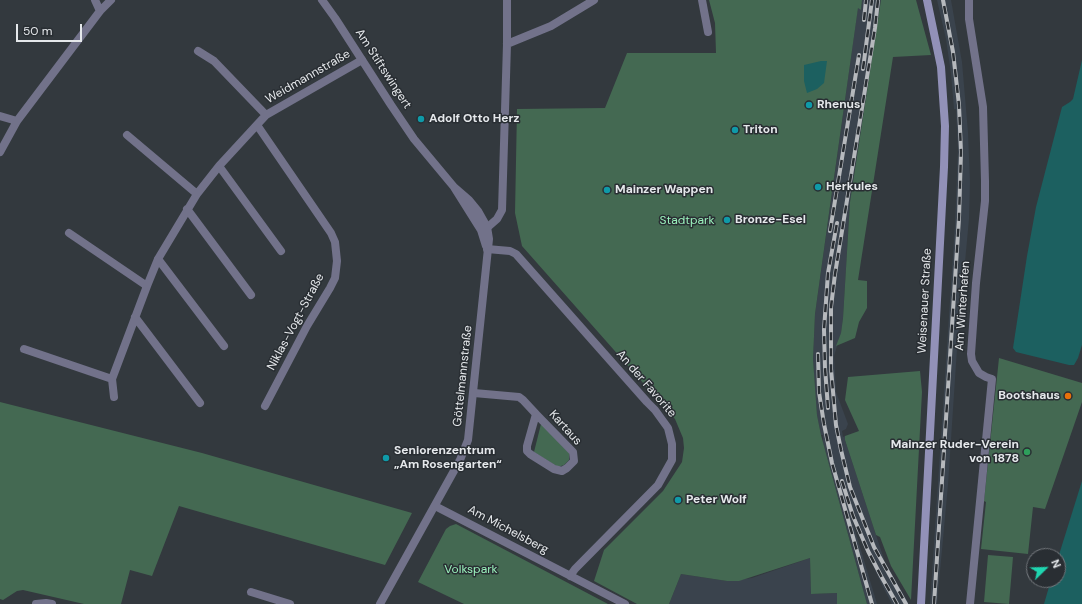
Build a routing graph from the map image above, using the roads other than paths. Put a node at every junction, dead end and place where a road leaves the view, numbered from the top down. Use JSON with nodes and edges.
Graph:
{"nodes":[{"id":1,"x":95,"y":0,"type":"edge"},
{"id":2,"x":110,"y":0,"type":"edge"},
{"id":3,"x":322,"y":0,"type":"edge"},
{"id":4,"x":507,"y":0,"type":"edge"},
{"id":5,"x":594,"y":0,"type":"edge"},
{"id":6,"x":702,"y":0,"type":"edge"},
{"id":7,"x":927,"y":0,"type":"edge"},
{"id":8,"x":969,"y":0,"type":"edge"},
{"id":9,"x":100,"y":11,"type":"junction"},
{"id":10,"x":708,"y":32,"type":"dead end"},
{"id":11,"x":507,"y":44,"type":"junction"},
{"id":12,"x":198,"y":51,"type":"dead end"},
{"id":13,"x":362,"y":60,"type":"junction"},
{"id":14,"x":266,"y":115,"type":"junction"},
{"id":15,"x":0,"y":116,"type":"edge"},
{"id":16,"x":17,"y":121,"type":"junction"},
{"id":17,"x":257,"y":125,"type":"junction"},
{"id":18,"x":127,"y":135,"type":"dead end"},
{"id":19,"x":0,"y":152,"type":"edge"},
{"id":20,"x":219,"y":166,"type":"junction"},
{"id":21,"x":197,"y":194,"type":"junction"},
{"id":22,"x":187,"y":209,"type":"junction"},
{"id":23,"x":484,"y":229,"type":"junction"},
{"id":24,"x":69,"y":233,"type":"dead end"},
{"id":25,"x":487,"y":249,"type":"junction"},
{"id":26,"x":281,"y":251,"type":"dead end"},
{"id":27,"x":158,"y":259,"type":"junction"},
{"id":28,"x":147,"y":286,"type":"junction"},
{"id":29,"x":251,"y":295,"type":"dead end"},
{"id":30,"x":135,"y":317,"type":"junction"},
{"id":31,"x":224,"y":346,"type":"dead end"},
{"id":32,"x":24,"y":349,"type":"dead end"},
{"id":33,"x":112,"y":379,"type":"junction"},
{"id":34,"x":474,"y":392,"type":"junction"},
{"id":35,"x":114,"y":397,"type":"dead end"},
{"id":36,"x":200,"y":403,"type":"dead end"},
{"id":37,"x":265,"y":406,"type":"dead end"},
{"id":38,"x":536,"y":414,"type":"junction"},
{"id":39,"x":435,"y":506,"type":"junction"},
{"id":40,"x":570,"y":576,"type":"junction"},
{"id":41,"x":251,"y":592,"type":"dead end"},
{"id":42,"x":36,"y":604,"type":"edge"},
{"id":43,"x":52,"y":604,"type":"edge"},
{"id":44,"x":290,"y":604,"type":"edge"},
{"id":45,"x":380,"y":604,"type":"edge"},
{"id":46,"x":624,"y":604,"type":"edge"},
{"id":47,"x":921,"y":604,"type":"edge"},
{"id":48,"x":970,"y":604,"type":"edge"}],
"edges":[{"from":1,"to":9,"type":"street"},
{"from":2,"to":9,"type":"street"},
{"from":3,"to":13,"type":"street","name":"Am Stiftswingert"},
{"from":4,"to":11,"type":"street"},
{"from":5,"to":11,"type":"street"},
{"from":6,"to":10,"type":"street"},
{"from":7,"to":47,"type":"main road","name":"Weisenauer Straße"},
{"from":8,"to":48,"type":"street","name":"Am Winterhafen"},
{"from":9,"to":16,"type":"street"},
{"from":11,"to":23,"type":"street"},
{"from":12,"to":14,"type":"street","name":"Weidmannstraße"},
{"from":13,"to":14,"type":"street","name":"Weidmannstraße"},
{"from":13,"to":23,"type":"street","name":"Am Stiftswingert"},
{"from":14,"to":17,"type":"street","name":"Weidmannstraße"},
{"from":15,"to":16,"type":"street"},
{"from":16,"to":19,"type":"street"},
{"from":17,"to":20,"type":"street","name":"Weidmannstraße"},
{"from":17,"to":37,"type":"street","name":"Niklas-Vogt-Straße"},
{"from":18,"to":21,"type":"street"},
{"from":20,"to":21,"type":"street","name":"Weidmannstraße"},
{"from":20,"to":26,"type":"street"},
{"from":21,"to":22,"type":"street","name":"Weidmannstraße"},
{"from":22,"to":27,"type":"street","name":"Weidmannstraße"},
{"from":22,"to":29,"type":"street"},
{"from":23,"to":25,"type":"street","name":"Göttelmannstraße"},
{"from":24,"to":28,"type":"street"},
{"from":25,"to":34,"type":"street","name":"Göttelmannstraße"},
{"from":25,"to":40,"type":"street","name":"An der Favorite"},
{"from":27,"to":28,"type":"street","name":"Weidmannstraße"},
{"from":27,"to":31,"type":"street"},
{"from":28,"to":30,"type":"street","name":"Weidmannstraße"},
{"from":30,"to":33,"type":"street","name":"Weidmannstraße"},
{"from":30,"to":36,"type":"street"},
{"from":32,"to":33,"type":"street"},
{"from":33,"to":35,"type":"street","name":"Weidmannstraße"},
{"from":34,"to":38,"type":"street","name":"Kartaus"},
{"from":34,"to":39,"type":"street","name":"Göttelmannstraße"},
{"from":38,"to":38,"type":"street","name":"Kartaus"},
{"from":39,"to":40,"type":"street","name":"Am Michelsberg"},
{"from":39,"to":45,"type":"street","name":"Göttelmannstraße"},
{"from":40,"to":46,"type":"street","name":"Am Michelsberg"},
{"from":41,"to":44,"type":"street"},
{"from":42,"to":43,"type":"street"}]}
